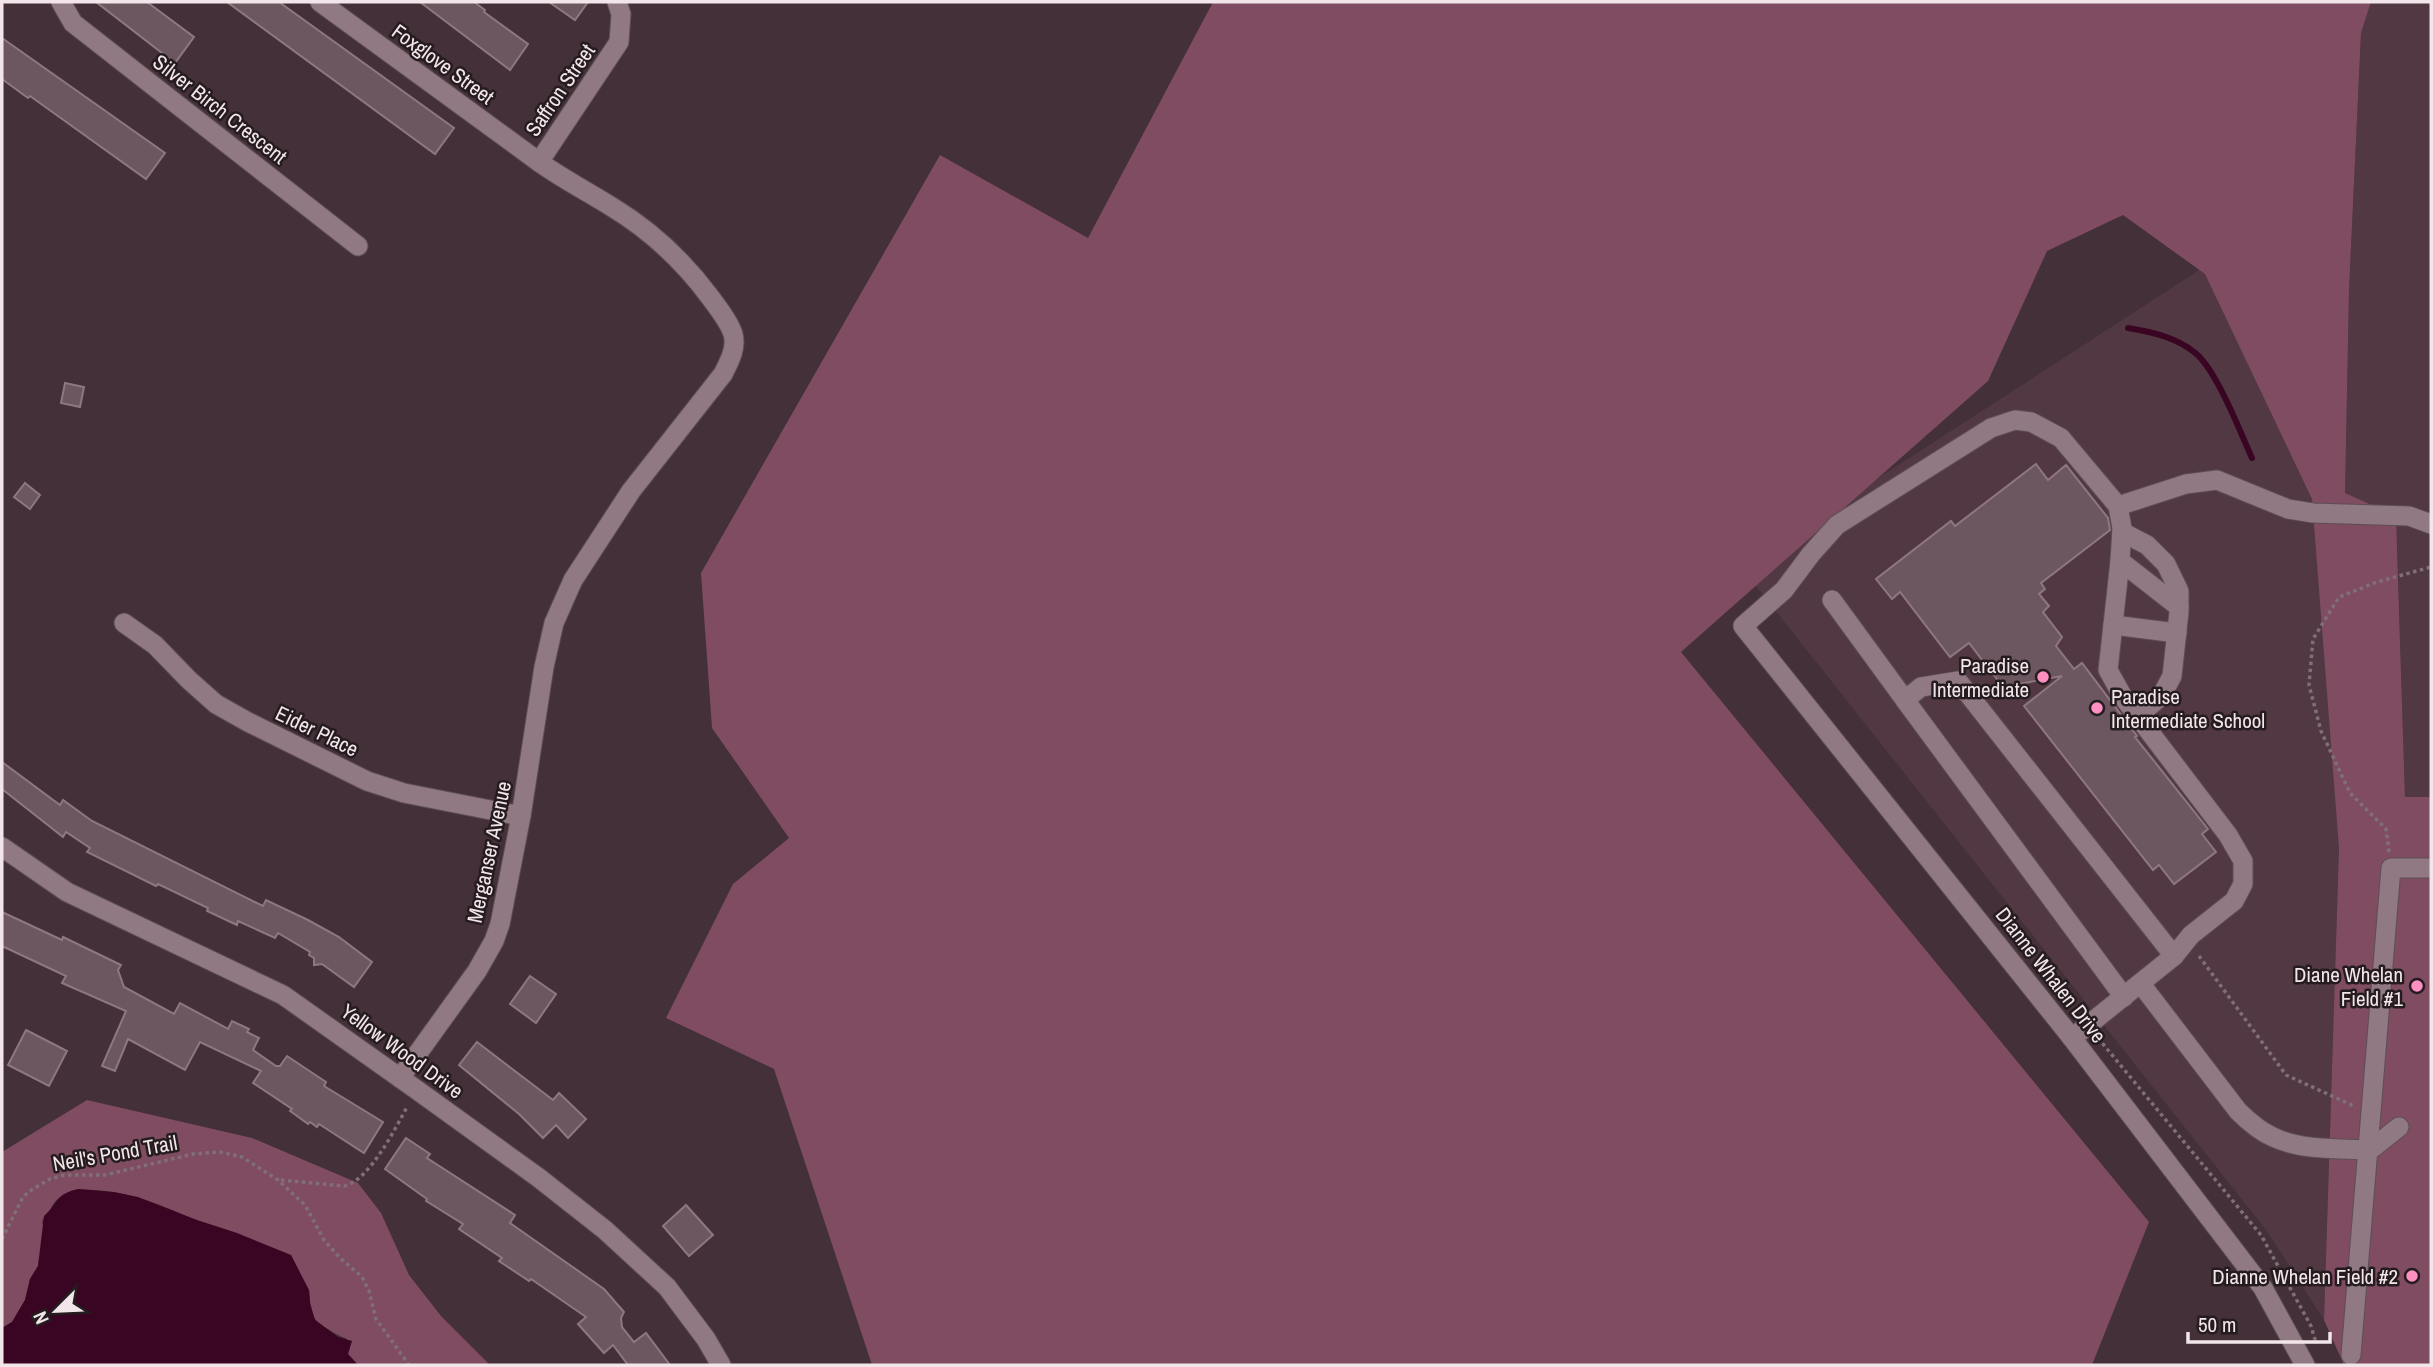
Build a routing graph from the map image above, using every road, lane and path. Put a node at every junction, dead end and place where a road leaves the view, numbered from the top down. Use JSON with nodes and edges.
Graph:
{"nodes":[{"id":1,"x":61,"y":2,"type":"edge"},
{"id":2,"x":320,"y":2,"type":"edge"},
{"id":3,"x":617,"y":2,"type":"edge"},
{"id":4,"x":539,"y":163,"type":"junction"},
{"id":5,"x":358,"y":246,"type":"dead end"},
{"id":6,"x":2118,"y":506,"type":"junction"},
{"id":7,"x":2431,"y":524,"type":"edge"},
{"id":8,"x":2122,"y":532,"type":"junction"},
{"id":9,"x":2120,"y":561,"type":"junction"},
{"id":10,"x":2431,"y":567,"type":"edge"},
{"id":11,"x":1832,"y":600,"type":"dead end"},
{"id":12,"x":2179,"y":607,"type":"junction"},
{"id":13,"x":124,"y":623,"type":"dead end"},
{"id":14,"x":2113,"y":625,"type":"junction"},
{"id":15,"x":2177,"y":633,"type":"junction"},
{"id":16,"x":1905,"y":700,"type":"junction"},
{"id":17,"x":2138,"y":716,"type":"junction"},
{"id":18,"x":536,"y":732,"type":"joint"},
{"id":19,"x":521,"y":816,"type":"junction"},
{"id":20,"x":2,"y":847,"type":"edge"},
{"id":21,"x":2391,"y":868,"type":"junction"},
{"id":22,"x":2431,"y":868,"type":"edge"},
{"id":23,"x":2174,"y":956,"type":"junction"},
{"id":24,"x":2199,"y":956,"type":"dead end"},
{"id":25,"x":2141,"y":984,"type":"junction"},
{"id":26,"x":2124,"y":997,"type":"junction"},
{"id":27,"x":2072,"y":1038,"type":"junction"},
{"id":28,"x":400,"y":1078,"type":"junction"},
{"id":29,"x":417,"y":1090,"type":"junction"},
{"id":30,"x":2373,"y":1111,"type":"junction"},
{"id":31,"x":2399,"y":1127,"type":"dead end"},
{"id":32,"x":2370,"y":1150,"type":"junction"},
{"id":33,"x":278,"y":1180,"type":"junction"},
{"id":34,"x":2,"y":1239,"type":"edge"},
{"id":35,"x":2351,"y":1355,"type":"dead end"},
{"id":36,"x":409,"y":1365,"type":"edge"},
{"id":37,"x":721,"y":1365,"type":"edge"},
{"id":38,"x":2305,"y":1365,"type":"edge"}],
"edges":[{"from":1,"to":5,"type":"street","name":"Silver Birch Crescent"},
{"from":2,"to":4,"type":"street","name":"Foxglove Street"},
{"from":3,"to":4,"type":"street","name":"Saffron Street"},
{"from":4,"to":18,"type":"street","name":"Foxglove Street"},
{"from":6,"to":7,"type":"street"},
{"from":6,"to":8,"type":"street"},
{"from":6,"to":27,"type":"street","name":"Dianne Whalen Drive"},
{"from":8,"to":9,"type":"street"},
{"from":8,"to":12,"type":"street"},
{"from":9,"to":12,"type":"street"},
{"from":9,"to":14,"type":"street"},
{"from":10,"to":21,"type":"path"},
{"from":11,"to":16,"type":"street"},
{"from":12,"to":15,"type":"street"},
{"from":13,"to":19,"type":"street","name":"Eider Place"},
{"from":14,"to":15,"type":"street"},
{"from":14,"to":17,"type":"street"},
{"from":15,"to":17,"type":"street"},
{"from":16,"to":23,"type":"street"},
{"from":16,"to":26,"type":"street"},
{"from":17,"to":23,"type":"street"},
{"from":18,"to":19,"type":"street","name":"Merganser Avenue"},
{"from":19,"to":28,"type":"street","name":"Merganser Avenue"},
{"from":20,"to":28,"type":"street","name":"Yellow Wood Drive"},
{"from":21,"to":22,"type":"street"},
{"from":21,"to":30,"type":"street"},
{"from":23,"to":25,"type":"street"},
{"from":24,"to":30,"type":"path"},
{"from":25,"to":26,"type":"street"},
{"from":25,"to":32,"type":"street"},
{"from":26,"to":27,"type":"street"},
{"from":27,"to":38,"type":"street","name":"Dianne Whalen Drive"},
{"from":28,"to":29,"type":"street","name":"Yellow Wood Drive"},
{"from":29,"to":33,"type":"path"},
{"from":29,"to":37,"type":"street","name":"Yellow Wood Drive"},
{"from":30,"to":32,"type":"street"},
{"from":31,"to":32,"type":"street"},
{"from":32,"to":35,"type":"street"},
{"from":33,"to":34,"type":"path","name":"Neil's Pond Trail"},
{"from":33,"to":36,"type":"path","name":"Neil's Pond Trail"}]}
